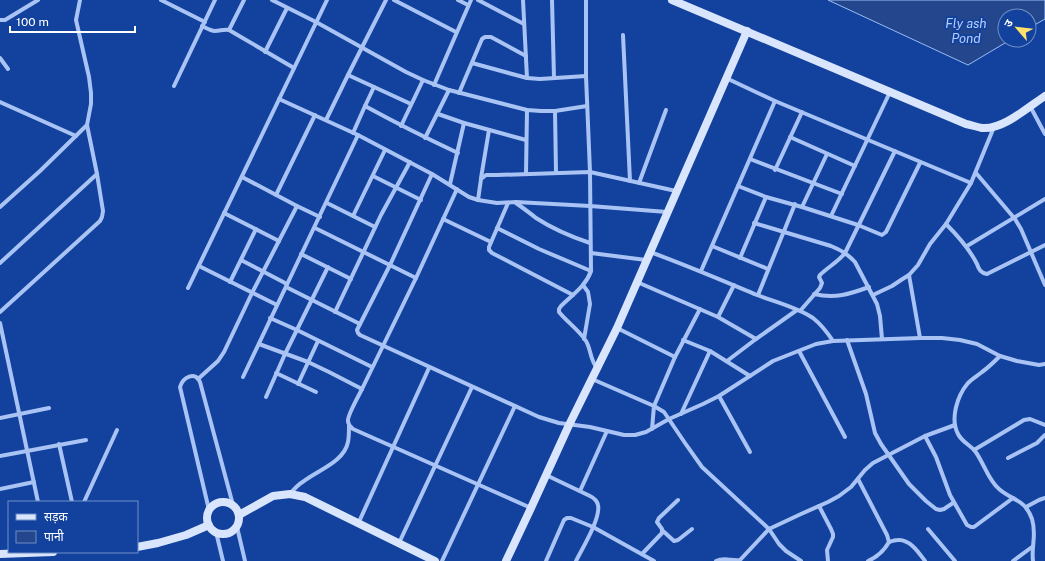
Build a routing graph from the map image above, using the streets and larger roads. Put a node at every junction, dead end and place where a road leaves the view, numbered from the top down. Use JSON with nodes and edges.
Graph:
{"nodes":[{"id":1,"x":38,"y":0,"type":"edge"},
{"id":2,"x":80,"y":0,"type":"edge"},
{"id":3,"x":161,"y":0,"type":"edge"},
{"id":4,"x":215,"y":0,"type":"edge"},
{"id":5,"x":244,"y":0,"type":"edge"},
{"id":6,"x":272,"y":0,"type":"edge"},
{"id":7,"x":327,"y":0,"type":"edge"},
{"id":8,"x":386,"y":0,"type":"edge"},
{"id":9,"x":394,"y":0,"type":"edge"},
{"id":10,"x":458,"y":0,"type":"edge"},
{"id":11,"x":471,"y":0,"type":"edge"},
{"id":12,"x":478,"y":0,"type":"edge"},
{"id":13,"x":523,"y":0,"type":"edge"},
{"id":14,"x":552,"y":0,"type":"edge"},
{"id":15,"x":586,"y":0,"type":"edge"},
{"id":16,"x":672,"y":0,"type":"edge"},
{"id":17,"x":468,"y":5,"type":"junction"},
{"id":18,"x":287,"y":8,"type":"junction"},
{"id":19,"x":0,"y":20,"type":"edge"},
{"id":20,"x":316,"y":22,"type":"junction"},
{"id":21,"x":204,"y":24,"type":"junction"},
{"id":22,"x":524,"y":24,"type":"junction"},
{"id":23,"x":228,"y":30,"type":"junction"},
{"id":24,"x":747,"y":31,"type":"junction"},
{"id":25,"x":456,"y":32,"type":"junction"},
{"id":26,"x":623,"y":35,"type":"dead end"},
{"id":27,"x":362,"y":47,"type":"junction"},
{"id":28,"x":265,"y":52,"type":"junction"},
{"id":29,"x":526,"y":56,"type":"junction"},
{"id":30,"x":0,"y":58,"type":"edge"},
{"id":31,"x":472,"y":63,"type":"junction"},
{"id":32,"x":294,"y":68,"type":"junction"},
{"id":33,"x":8,"y":70,"type":"dead end"},
{"id":34,"x":348,"y":75,"type":"junction"},
{"id":35,"x":586,"y":76,"type":"junction"},
{"id":36,"x":527,"y":78,"type":"junction"},
{"id":37,"x":554,"y":78,"type":"junction"},
{"id":38,"x":726,"y":78,"type":"junction"},
{"id":39,"x":423,"y":80,"type":"junction"},
{"id":40,"x":434,"y":85,"type":"junction"},
{"id":41,"x":174,"y":86,"type":"dead end"},
{"id":42,"x":374,"y":87,"type":"junction"},
{"id":43,"x":449,"y":90,"type":"junction"},
{"id":44,"x":890,"y":92,"type":"junction"},
{"id":45,"x":459,"y":93,"type":"junction"},
{"id":46,"x":1045,"y":96,"type":"edge"},
{"id":47,"x":279,"y":99,"type":"junction"},
{"id":48,"x":775,"y":101,"type":"junction"},
{"id":49,"x":0,"y":102,"type":"edge"},
{"id":50,"x":411,"y":104,"type":"junction"},
{"id":51,"x":365,"y":106,"type":"junction"},
{"id":52,"x":587,"y":106,"type":"junction"},
{"id":53,"x":1030,"y":106,"type":"junction"},
{"id":54,"x":527,"y":110,"type":"junction"},
{"id":55,"x":666,"y":110,"type":"dead end"},
{"id":56,"x":555,"y":111,"type":"junction"},
{"id":57,"x":802,"y":112,"type":"junction"},
{"id":58,"x":438,"y":114,"type":"junction"},
{"id":59,"x":315,"y":116,"type":"junction"},
{"id":60,"x":326,"y":120,"type":"junction"},
{"id":61,"x":464,"y":123,"type":"junction"},
{"id":62,"x":87,"y":125,"type":"junction"},
{"id":63,"x":401,"y":126,"type":"junction"},
{"id":64,"x":994,"y":127,"type":"junction"},
{"id":65,"x":489,"y":130,"type":"junction"},
{"id":66,"x":353,"y":133,"type":"junction"},
{"id":67,"x":1045,"y":134,"type":"edge"},
{"id":68,"x":358,"y":135,"type":"junction"},
{"id":69,"x":76,"y":136,"type":"junction"},
{"id":70,"x":790,"y":137,"type":"junction"},
{"id":71,"x":425,"y":138,"type":"junction"},
{"id":72,"x":526,"y":140,"type":"junction"},
{"id":73,"x":868,"y":140,"type":"junction"},
{"id":74,"x":385,"y":150,"type":"junction"},
{"id":75,"x":895,"y":151,"type":"junction"},
{"id":76,"x":458,"y":152,"type":"junction"},
{"id":77,"x":827,"y":154,"type":"junction"},
{"id":78,"x":750,"y":159,"type":"junction"},
{"id":79,"x":410,"y":162,"type":"junction"},
{"id":80,"x":920,"y":163,"type":"junction"},
{"id":81,"x":855,"y":166,"type":"junction"},
{"id":82,"x":775,"y":170,"type":"junction"},
{"id":83,"x":590,"y":172,"type":"junction"},
{"id":84,"x":976,"y":173,"type":"junction"},
{"id":85,"x":97,"y":174,"type":"junction"},
{"id":86,"x":432,"y":174,"type":"junction"},
{"id":87,"x":526,"y":174,"type":"junction"},
{"id":88,"x":556,"y":174,"type":"junction"},
{"id":89,"x":242,"y":176,"type":"junction"},
{"id":90,"x":373,"y":176,"type":"junction"},
{"id":91,"x":481,"y":178,"type":"junction"},
{"id":92,"x":630,"y":181,"type":"junction"},
{"id":93,"x":639,"y":183,"type":"junction"},
{"id":94,"x":971,"y":183,"type":"junction"},
{"id":95,"x":450,"y":184,"type":"junction"},
{"id":96,"x":813,"y":184,"type":"junction"},
{"id":97,"x":738,"y":186,"type":"junction"},
{"id":98,"x":396,"y":188,"type":"junction"},
{"id":99,"x":457,"y":189,"type":"junction"},
{"id":100,"x":676,"y":191,"type":"junction"},
{"id":101,"x":842,"y":194,"type":"junction"},
{"id":102,"x":276,"y":195,"type":"junction"},
{"id":103,"x":766,"y":196,"type":"junction"},
{"id":104,"x":421,"y":200,"type":"junction"},
{"id":105,"x":478,"y":200,"type":"junction"},
{"id":106,"x":1045,"y":200,"type":"edge"},
{"id":107,"x":516,"y":202,"type":"junction"},
{"id":108,"x":327,"y":203,"type":"junction"},
{"id":109,"x":508,"y":203,"type":"junction"},
{"id":110,"x":795,"y":204,"type":"junction"},
{"id":111,"x":297,"y":206,"type":"junction"},
{"id":112,"x":590,"y":206,"type":"junction"},
{"id":113,"x":0,"y":207,"type":"edge"},
{"id":114,"x":802,"y":207,"type":"junction"},
{"id":115,"x":667,"y":212,"type":"junction"},
{"id":116,"x":224,"y":213,"type":"junction"},
{"id":117,"x":353,"y":216,"type":"junction"},
{"id":118,"x":831,"y":216,"type":"junction"},
{"id":119,"x":320,"y":217,"type":"junction"},
{"id":120,"x":443,"y":219,"type":"junction"},
{"id":121,"x":1014,"y":219,"type":"junction"},
{"id":122,"x":754,"y":223,"type":"junction"},
{"id":123,"x":946,"y":224,"type":"junction"},
{"id":124,"x":858,"y":225,"type":"junction"},
{"id":125,"x":375,"y":227,"type":"junction"},
{"id":126,"x":315,"y":228,"type":"junction"},
{"id":127,"x":497,"y":228,"type":"junction"},
{"id":128,"x":256,"y":229,"type":"junction"},
{"id":129,"x":784,"y":232,"type":"junction"},
{"id":130,"x":278,"y":241,"type":"junction"},
{"id":131,"x":491,"y":242,"type":"junction"},
{"id":132,"x":590,"y":244,"type":"junction"},
{"id":133,"x":1045,"y":245,"type":"edge"},
{"id":134,"x":712,"y":246,"type":"junction"},
{"id":135,"x":967,"y":246,"type":"junction"},
{"id":136,"x":364,"y":252,"type":"junction"},
{"id":137,"x":650,"y":252,"type":"junction"},
{"id":138,"x":1031,"y":252,"type":"junction"},
{"id":139,"x":845,"y":253,"type":"junction"},
{"id":140,"x":302,"y":254,"type":"junction"},
{"id":141,"x":591,"y":254,"type":"junction"},
{"id":142,"x":740,"y":258,"type":"junction"},
{"id":143,"x":241,"y":260,"type":"junction"},
{"id":144,"x":646,"y":260,"type":"junction"},
{"id":145,"x":0,"y":263,"type":"edge"},
{"id":146,"x":390,"y":265,"type":"junction"},
{"id":147,"x":199,"y":266,"type":"junction"},
{"id":148,"x":328,"y":267,"type":"junction"},
{"id":149,"x":768,"y":269,"type":"junction"},
{"id":150,"x":591,"y":271,"type":"junction"},
{"id":151,"x":701,"y":271,"type":"junction"},
{"id":152,"x":263,"y":272,"type":"junction"},
{"id":153,"x":909,"y":275,"type":"junction"},
{"id":154,"x":416,"y":278,"type":"junction"},
{"id":155,"x":351,"y":279,"type":"junction"},
{"id":156,"x":230,"y":282,"type":"junction"},
{"id":157,"x":637,"y":282,"type":"junction"},
{"id":158,"x":286,"y":285,"type":"junction"},
{"id":159,"x":583,"y":285,"type":"junction"},
{"id":160,"x":734,"y":285,"type":"junction"},
{"id":161,"x":1045,"y":285,"type":"edge"},
{"id":162,"x":869,"y":287,"type":"junction"},
{"id":163,"x":188,"y":288,"type":"dead end"},
{"id":164,"x":252,"y":293,"type":"junction"},
{"id":165,"x":814,"y":294,"type":"junction"},
{"id":166,"x":573,"y":295,"type":"junction"},
{"id":167,"x":758,"y":295,"type":"junction"},
{"id":168,"x":872,"y":295,"type":"junction"},
{"id":169,"x":312,"y":300,"type":"junction"},
{"id":170,"x":277,"y":305,"type":"junction"},
{"id":171,"x":700,"y":309,"type":"junction"},
{"id":172,"x":798,"y":311,"type":"junction"},
{"id":173,"x":0,"y":312,"type":"edge"},
{"id":174,"x":335,"y":312,"type":"junction"},
{"id":175,"x":270,"y":318,"type":"junction"},
{"id":176,"x":718,"y":318,"type":"junction"},
{"id":177,"x":0,"y":323,"type":"edge"},
{"id":178,"x":360,"y":324,"type":"junction"},
{"id":179,"x":616,"y":328,"type":"junction"},
{"id":180,"x":297,"y":330,"type":"junction"},
{"id":181,"x":920,"y":338,"type":"junction"},
{"id":182,"x":584,"y":339,"type":"junction"},
{"id":183,"x":756,"y":339,"type":"junction"},
{"id":184,"x":882,"y":339,"type":"junction"},
{"id":185,"x":318,"y":340,"type":"junction"},
{"id":186,"x":683,"y":340,"type":"junction"},
{"id":187,"x":846,"y":340,"type":"junction"},
{"id":188,"x":834,"y":341,"type":"junction"},
{"id":189,"x":259,"y":344,"type":"junction"},
{"id":190,"x":383,"y":346,"type":"junction"},
{"id":191,"x":799,"y":350,"type":"junction"},
{"id":192,"x":710,"y":351,"type":"junction"},
{"id":193,"x":285,"y":354,"type":"junction"},
{"id":194,"x":1000,"y":356,"type":"junction"},
{"id":195,"x":675,"y":357,"type":"junction"},
{"id":196,"x":727,"y":361,"type":"junction"},
{"id":197,"x":308,"y":362,"type":"junction"},
{"id":198,"x":1045,"y":364,"type":"edge"},
{"id":199,"x":372,"y":367,"type":"junction"},
{"id":200,"x":429,"y":368,"type":"junction"},
{"id":201,"x":597,"y":368,"type":"junction"},
{"id":202,"x":276,"y":373,"type":"junction"},
{"id":203,"x":750,"y":376,"type":"junction"},
{"id":204,"x":243,"y":377,"type":"dead end"},
{"id":205,"x":198,"y":379,"type":"junction"},
{"id":206,"x":592,"y":379,"type":"junction"},
{"id":207,"x":298,"y":384,"type":"junction"},
{"id":208,"x":472,"y":387,"type":"junction"},
{"id":209,"x":362,"y":389,"type":"junction"},
{"id":210,"x":316,"y":392,"type":"dead end"},
{"id":211,"x":718,"y":396,"type":"junction"},
{"id":212,"x":266,"y":397,"type":"dead end"},
{"id":213,"x":515,"y":406,"type":"junction"},
{"id":214,"x":654,"y":406,"type":"junction"},
{"id":215,"x":50,"y":408,"type":"dead end"},
{"id":216,"x":19,"y":414,"type":"junction"},
{"id":217,"x":681,"y":414,"type":"junction"},
{"id":218,"x":0,"y":418,"type":"edge"},
{"id":219,"x":669,"y":419,"type":"junction"},
{"id":220,"x":569,"y":425,"type":"junction"},
{"id":221,"x":954,"y":425,"type":"junction"},
{"id":222,"x":1045,"y":425,"type":"edge"},
{"id":223,"x":349,"y":426,"type":"junction"},
{"id":224,"x":652,"y":429,"type":"junction"},
{"id":225,"x":117,"y":430,"type":"dead end"},
{"id":226,"x":607,"y":431,"type":"junction"},
{"id":227,"x":1045,"y":435,"type":"edge"},
{"id":228,"x":925,"y":436,"type":"junction"},
{"id":229,"x":844,"y":437,"type":"dead end"},
{"id":230,"x":86,"y":440,"type":"dead end"},
{"id":231,"x":59,"y":444,"type":"junction"},
{"id":232,"x":394,"y":446,"type":"junction"},
{"id":233,"x":27,"y":450,"type":"junction"},
{"id":234,"x":974,"y":450,"type":"junction"},
{"id":235,"x":750,"y":452,"type":"dead end"},
{"id":236,"x":888,"y":455,"type":"junction"},
{"id":237,"x":0,"y":456,"type":"edge"},
{"id":238,"x":1008,"y":458,"type":"dead end"},
{"id":239,"x":435,"y":465,"type":"junction"},
{"id":240,"x":546,"y":475,"type":"junction"},
{"id":241,"x":858,"y":479,"type":"junction"},
{"id":242,"x":34,"y":482,"type":"junction"},
{"id":243,"x":478,"y":485,"type":"junction"},
{"id":244,"x":0,"y":489,"type":"edge"},
{"id":245,"x":580,"y":491,"type":"junction"},
{"id":246,"x":290,"y":494,"type":"junction"},
{"id":247,"x":1013,"y":498,"type":"junction"},
{"id":248,"x":1045,"y":498,"type":"edge"},
{"id":249,"x":678,"y":500,"type":"dead end"},
{"id":250,"x":38,"y":501,"type":"edge"},
{"id":251,"x":72,"y":501,"type":"edge"},
{"id":252,"x":84,"y":501,"type":"edge"},
{"id":253,"x":953,"y":503,"type":"junction"},
{"id":254,"x":233,"y":504,"type":"junction"},
{"id":255,"x":819,"y":506,"type":"junction"},
{"id":256,"x":1026,"y":507,"type":"junction"},
{"id":257,"x":531,"y":508,"type":"junction"},
{"id":258,"x":209,"y":510,"type":"junction"},
{"id":259,"x":239,"y":515,"type":"junction"},
{"id":260,"x":358,"y":524,"type":"junction"},
{"id":261,"x":209,"y":525,"type":"junction"},
{"id":262,"x":237,"y":527,"type":"junction"},
{"id":263,"x":593,"y":527,"type":"junction"},
{"id":264,"x":692,"y":529,"type":"dead end"},
{"id":265,"x":928,"y":529,"type":"dead end"},
{"id":266,"x":769,"y":530,"type":"junction"},
{"id":267,"x":663,"y":531,"type":"junction"},
{"id":268,"x":216,"y":532,"type":"junction"},
{"id":269,"x":889,"y":542,"type":"junction"},
{"id":270,"x":399,"y":543,"type":"junction"},
{"id":271,"x":138,"y":547,"type":"edge"},
{"id":272,"x":1032,"y":548,"type":"junction"},
{"id":273,"x":24,"y":553,"type":"edge"},
{"id":274,"x":0,"y":554,"type":"edge"},
{"id":275,"x":642,"y":554,"type":"junction"},
{"id":276,"x":223,"y":561,"type":"edge"},
{"id":277,"x":245,"y":561,"type":"edge"},
{"id":278,"x":436,"y":561,"type":"edge"},
{"id":279,"x":442,"y":561,"type":"edge"},
{"id":280,"x":506,"y":561,"type":"edge"},
{"id":281,"x":546,"y":561,"type":"edge"},
{"id":282,"x":576,"y":561,"type":"edge"},
{"id":283,"x":654,"y":561,"type":"edge"},
{"id":284,"x":716,"y":561,"type":"edge"},
{"id":285,"x":801,"y":561,"type":"edge"},
{"id":286,"x":828,"y":561,"type":"edge"},
{"id":287,"x":868,"y":561,"type":"edge"},
{"id":288,"x":925,"y":561,"type":"edge"},
{"id":289,"x":955,"y":561,"type":"edge"},
{"id":290,"x":1013,"y":561,"type":"edge"},
{"id":291,"x":1033,"y":561,"type":"edge"}],
"edges":[{"from":1,"to":19,"type":"street"},
{"from":2,"to":62,"type":"street"},
{"from":3,"to":21,"type":"street"},
{"from":4,"to":21,"type":"street"},
{"from":5,"to":23,"type":"street"},
{"from":6,"to":18,"type":"street"},
{"from":7,"to":20,"type":"street"},
{"from":8,"to":27,"type":"street"},
{"from":9,"to":25,"type":"street"},
{"from":10,"to":17,"type":"street"},
{"from":11,"to":17,"type":"street"},
{"from":12,"to":22,"type":"street"},
{"from":13,"to":22,"type":"street"},
{"from":14,"to":37,"type":"street"},
{"from":15,"to":35,"type":"street"},
{"from":16,"to":24,"type":"street"},
{"from":17,"to":25,"type":"street"},
{"from":18,"to":20,"type":"street"},
{"from":18,"to":28,"type":"street"},
{"from":20,"to":27,"type":"street"},
{"from":20,"to":32,"type":"street"},
{"from":21,"to":23,"type":"street"},
{"from":21,"to":41,"type":"street"},
{"from":22,"to":29,"type":"street"},
{"from":23,"to":28,"type":"street"},
{"from":24,"to":38,"type":"street"},
{"from":24,"to":44,"type":"street"},
{"from":25,"to":40,"type":"street"},
{"from":26,"to":92,"type":"street"},
{"from":27,"to":34,"type":"street"},
{"from":27,"to":39,"type":"street"},
{"from":28,"to":32,"type":"street"},
{"from":29,"to":31,"type":"street"},
{"from":29,"to":36,"type":"street"},
{"from":30,"to":33,"type":"street"},
{"from":31,"to":36,"type":"street"},
{"from":31,"to":45,"type":"street"},
{"from":32,"to":47,"type":"street"},
{"from":34,"to":42,"type":"street"},
{"from":34,"to":60,"type":"street"},
{"from":35,"to":37,"type":"street"},
{"from":35,"to":52,"type":"street"},
{"from":36,"to":37,"type":"street"},
{"from":38,"to":48,"type":"street"},
{"from":38,"to":100,"type":"street"},
{"from":39,"to":40,"type":"street"},
{"from":39,"to":50,"type":"street"},
{"from":40,"to":43,"type":"street"},
{"from":42,"to":50,"type":"street"},
{"from":42,"to":51,"type":"street"},
{"from":43,"to":45,"type":"street"},
{"from":43,"to":58,"type":"street"},
{"from":44,"to":64,"type":"street"},
{"from":44,"to":73,"type":"street"},
{"from":45,"to":54,"type":"street"},
{"from":46,"to":53,"type":"street"},
{"from":47,"to":59,"type":"street"},
{"from":47,"to":89,"type":"street"},
{"from":48,"to":57,"type":"street"},
{"from":48,"to":78,"type":"street"},
{"from":49,"to":69,"type":"street"},
{"from":50,"to":63,"type":"street"},
{"from":51,"to":63,"type":"street"},
{"from":51,"to":66,"type":"street"},
{"from":52,"to":56,"type":"street"},
{"from":52,"to":83,"type":"street"},
{"from":53,"to":64,"type":"street"},
{"from":53,"to":67,"type":"street"},
{"from":54,"to":56,"type":"street"},
{"from":54,"to":72,"type":"street"},
{"from":55,"to":93,"type":"street"},
{"from":56,"to":88,"type":"street"},
{"from":57,"to":70,"type":"street"},
{"from":57,"to":73,"type":"street"},
{"from":58,"to":61,"type":"street"},
{"from":58,"to":71,"type":"street"},
{"from":59,"to":60,"type":"street"},
{"from":59,"to":102,"type":"street"},
{"from":60,"to":66,"type":"street"},
{"from":61,"to":65,"type":"street"},
{"from":61,"to":76,"type":"street"},
{"from":62,"to":69,"type":"street"},
{"from":62,"to":85,"type":"street"},
{"from":63,"to":71,"type":"street"},
{"from":64,"to":84,"type":"street"},
{"from":65,"to":72,"type":"street"},
{"from":65,"to":91,"type":"street"},
{"from":66,"to":68,"type":"street"},
{"from":68,"to":74,"type":"street"},
{"from":68,"to":108,"type":"street"},
{"from":69,"to":113,"type":"street"},
{"from":70,"to":77,"type":"street"},
{"from":70,"to":82,"type":"street"},
{"from":71,"to":76,"type":"street"},
{"from":72,"to":87,"type":"street"},
{"from":73,"to":75,"type":"street"},
{"from":73,"to":81,"type":"street"},
{"from":74,"to":79,"type":"street"},
{"from":74,"to":90,"type":"street"},
{"from":75,"to":80,"type":"street"},
{"from":75,"to":124,"type":"street"},
{"from":76,"to":95,"type":"street"},
{"from":77,"to":81,"type":"street"},
{"from":77,"to":96,"type":"street"},
{"from":78,"to":82,"type":"street"},
{"from":78,"to":97,"type":"street"},
{"from":79,"to":86,"type":"street"},
{"from":79,"to":98,"type":"street"},
{"from":80,"to":94,"type":"street"},
{"from":80,"to":124,"type":"street"},
{"from":81,"to":101,"type":"street"},
{"from":82,"to":96,"type":"street"},
{"from":83,"to":88,"type":"street"},
{"from":83,"to":92,"type":"street"},
{"from":83,"to":112,"type":"street"},
{"from":84,"to":94,"type":"street"},
{"from":84,"to":121,"type":"street"},
{"from":85,"to":145,"type":"street"},
{"from":85,"to":173,"type":"street"},
{"from":86,"to":95,"type":"street"},
{"from":86,"to":104,"type":"street"},
{"from":87,"to":88,"type":"street"},
{"from":87,"to":91,"type":"street"},
{"from":89,"to":102,"type":"street"},
{"from":89,"to":116,"type":"street"},
{"from":90,"to":98,"type":"street"},
{"from":90,"to":117,"type":"street"},
{"from":91,"to":105,"type":"street"},
{"from":92,"to":93,"type":"street"},
{"from":93,"to":100,"type":"street"},
{"from":94,"to":123,"type":"street"},
{"from":95,"to":99,"type":"street"},
{"from":96,"to":101,"type":"street"},
{"from":96,"to":114,"type":"street"},
{"from":97,"to":103,"type":"street"},
{"from":97,"to":134,"type":"street"},
{"from":98,"to":104,"type":"street"},
{"from":98,"to":125,"type":"street"},
{"from":99,"to":105,"type":"street"},
{"from":99,"to":120,"type":"street"},
{"from":100,"to":115,"type":"street"},
{"from":101,"to":118,"type":"street"},
{"from":102,"to":111,"type":"street"},
{"from":103,"to":110,"type":"street"},
{"from":103,"to":122,"type":"street"},
{"from":104,"to":146,"type":"street"},
{"from":105,"to":109,"type":"street"},
{"from":106,"to":121,"type":"street"},
{"from":107,"to":109,"type":"street"},
{"from":107,"to":112,"type":"street"},
{"from":107,"to":132,"type":"street"},
{"from":108,"to":117,"type":"street"},
{"from":108,"to":119,"type":"street"},
{"from":109,"to":127,"type":"street"},
{"from":110,"to":114,"type":"street"},
{"from":110,"to":129,"type":"street"},
{"from":111,"to":119,"type":"street"},
{"from":111,"to":130,"type":"street"},
{"from":112,"to":115,"type":"street"},
{"from":112,"to":132,"type":"street"},
{"from":114,"to":118,"type":"street"},
{"from":115,"to":137,"type":"street"},
{"from":116,"to":128,"type":"street"},
{"from":116,"to":147,"type":"street"},
{"from":117,"to":125,"type":"street"},
{"from":118,"to":124,"type":"street"},
{"from":119,"to":126,"type":"street"},
{"from":120,"to":131,"type":"street"},
{"from":120,"to":154,"type":"street"},
{"from":121,"to":135,"type":"street"},
{"from":121,"to":138,"type":"street"},
{"from":122,"to":129,"type":"street"},
{"from":122,"to":142,"type":"street"},
{"from":123,"to":135,"type":"street"},
{"from":123,"to":153,"type":"street"},
{"from":124,"to":139,"type":"street"},
{"from":125,"to":136,"type":"street"},
{"from":126,"to":136,"type":"street"},
{"from":126,"to":140,"type":"street"},
{"from":127,"to":131,"type":"street"},
{"from":127,"to":150,"type":"street"},
{"from":128,"to":130,"type":"street"},
{"from":128,"to":143,"type":"street"},
{"from":129,"to":139,"type":"street"},
{"from":129,"to":149,"type":"street"},
{"from":130,"to":152,"type":"street"},
{"from":131,"to":166,"type":"street"},
{"from":132,"to":141,"type":"street"},
{"from":133,"to":138,"type":"street"},
{"from":134,"to":142,"type":"street"},
{"from":134,"to":151,"type":"street"},
{"from":135,"to":138,"type":"street"},
{"from":136,"to":146,"type":"street"},
{"from":136,"to":155,"type":"street"},
{"from":137,"to":144,"type":"street"},
{"from":137,"to":151,"type":"street"},
{"from":138,"to":161,"type":"street"},
{"from":139,"to":162,"type":"street"},
{"from":139,"to":165,"type":"street"},
{"from":140,"to":148,"type":"street"},
{"from":140,"to":158,"type":"street"},
{"from":141,"to":144,"type":"street"},
{"from":141,"to":150,"type":"street"},
{"from":142,"to":149,"type":"street"},
{"from":143,"to":152,"type":"street"},
{"from":143,"to":156,"type":"street"},
{"from":144,"to":157,"type":"street"},
{"from":146,"to":154,"type":"street"},
{"from":146,"to":178,"type":"street"},
{"from":147,"to":156,"type":"street"},
{"from":147,"to":163,"type":"street"},
{"from":148,"to":155,"type":"street"},
{"from":148,"to":169,"type":"street"},
{"from":149,"to":167,"type":"street"},
{"from":150,"to":159,"type":"street"},
{"from":151,"to":160,"type":"street"},
{"from":152,"to":158,"type":"street"},
{"from":152,"to":164,"type":"street"},
{"from":153,"to":168,"type":"street"},
{"from":153,"to":181,"type":"street"},
{"from":154,"to":190,"type":"street"},
{"from":155,"to":174,"type":"street"},
{"from":156,"to":164,"type":"street"},
{"from":157,"to":171,"type":"street"},
{"from":157,"to":179,"type":"street"},
{"from":158,"to":169,"type":"street"},
{"from":158,"to":170,"type":"street"},
{"from":159,"to":166,"type":"street"},
{"from":159,"to":182,"type":"street"},
{"from":160,"to":167,"type":"street"},
{"from":160,"to":176,"type":"street"},
{"from":162,"to":165,"type":"street"},
{"from":162,"to":168,"type":"street"},
{"from":164,"to":170,"type":"street"},
{"from":164,"to":205,"type":"street"},
{"from":165,"to":172,"type":"street"},
{"from":166,"to":182,"type":"street"},
{"from":167,"to":172,"type":"street"},
{"from":168,"to":184,"type":"street"},
{"from":169,"to":174,"type":"street"},
{"from":169,"to":180,"type":"street"},
{"from":170,"to":175,"type":"street"},
{"from":171,"to":176,"type":"street"},
{"from":171,"to":186,"type":"street"},
{"from":172,"to":183,"type":"street"},
{"from":172,"to":188,"type":"street"},
{"from":174,"to":178,"type":"street"},
{"from":175,"to":180,"type":"street"},
{"from":175,"to":189,"type":"street"},
{"from":176,"to":183,"type":"street"},
{"from":177,"to":216,"type":"street"},
{"from":178,"to":190,"type":"street"},
{"from":179,"to":195,"type":"street"},
{"from":179,"to":201,"type":"street"},
{"from":180,"to":185,"type":"street"},
{"from":180,"to":193,"type":"street"},
{"from":181,"to":184,"type":"street"},
{"from":181,"to":194,"type":"street"},
{"from":182,"to":201,"type":"street"},
{"from":183,"to":196,"type":"street"},
{"from":184,"to":187,"type":"street"},
{"from":185,"to":197,"type":"street"},
{"from":185,"to":199,"type":"street"},
{"from":186,"to":192,"type":"street"},
{"from":186,"to":195,"type":"street"},
{"from":187,"to":188,"type":"street"},
{"from":187,"to":236,"type":"street"},
{"from":188,"to":191,"type":"street"},
{"from":189,"to":193,"type":"street"},
{"from":189,"to":204,"type":"street"},
{"from":190,"to":199,"type":"street"},
{"from":190,"to":200,"type":"street"},
{"from":191,"to":203,"type":"street"},
{"from":191,"to":229,"type":"street"},
{"from":192,"to":196,"type":"street"},
{"from":192,"to":217,"type":"street"},
{"from":193,"to":197,"type":"street"},
{"from":193,"to":202,"type":"street"},
{"from":194,"to":198,"type":"street"},
{"from":194,"to":221,"type":"street"},
{"from":195,"to":214,"type":"street"},
{"from":196,"to":203,"type":"street"},
{"from":197,"to":207,"type":"street"},
{"from":197,"to":209,"type":"street"},
{"from":199,"to":209,"type":"street"},
{"from":200,"to":208,"type":"street"},
{"from":200,"to":232,"type":"street"},
{"from":201,"to":206,"type":"street"},
{"from":202,"to":207,"type":"street"},
{"from":202,"to":212,"type":"street"},
{"from":203,"to":211,"type":"street"},
{"from":205,"to":254,"type":"street"},
{"from":205,"to":258,"type":"street"},
{"from":206,"to":214,"type":"street"},
{"from":206,"to":220,"type":"street"},
{"from":207,"to":210,"type":"street"},
{"from":208,"to":213,"type":"street"},
{"from":208,"to":239,"type":"street"},
{"from":209,"to":223,"type":"street"},
{"from":211,"to":217,"type":"street"},
{"from":211,"to":235,"type":"street"},
{"from":213,"to":220,"type":"street"},
{"from":213,"to":243,"type":"street"},
{"from":214,"to":219,"type":"street"},
{"from":214,"to":224,"type":"street"},
{"from":215,"to":216,"type":"street"},
{"from":216,"to":218,"type":"street"},
{"from":216,"to":233,"type":"street"},
{"from":217,"to":219,"type":"street"},
{"from":219,"to":224,"type":"street"},
{"from":219,"to":266,"type":"street"},
{"from":220,"to":226,"type":"street"},
{"from":220,"to":240,"type":"street"},
{"from":221,"to":228,"type":"street"},
{"from":221,"to":234,"type":"street"},
{"from":222,"to":234,"type":"street"},
{"from":223,"to":232,"type":"street"},
{"from":223,"to":246,"type":"street"},
{"from":224,"to":226,"type":"street"},
{"from":225,"to":252,"type":"street"},
{"from":226,"to":245,"type":"street"},
{"from":227,"to":238,"type":"street"},
{"from":228,"to":236,"type":"street"},
{"from":228,"to":253,"type":"street"},
{"from":230,"to":231,"type":"street"},
{"from":231,"to":233,"type":"street"},
{"from":231,"to":251,"type":"street"},
{"from":232,"to":239,"type":"street"},
{"from":232,"to":260,"type":"street"},
{"from":233,"to":237,"type":"street"},
{"from":233,"to":242,"type":"street"},
{"from":234,"to":247,"type":"street"},
{"from":236,"to":241,"type":"street"},
{"from":236,"to":253,"type":"street"},
{"from":239,"to":243,"type":"street"},
{"from":239,"to":270,"type":"street"},
{"from":240,"to":245,"type":"street"},
{"from":240,"to":257,"type":"street"},
{"from":241,"to":255,"type":"street"},
{"from":241,"to":269,"type":"street"},
{"from":242,"to":244,"type":"street"},
{"from":242,"to":250,"type":"street"},
{"from":243,"to":257,"type":"street"},
{"from":243,"to":279,"type":"street"},
{"from":245,"to":263,"type":"street"},
{"from":246,"to":259,"type":"street"},
{"from":246,"to":260,"type":"street"},
{"from":247,"to":253,"type":"street"},
{"from":247,"to":256,"type":"street"},
{"from":248,"to":256,"type":"street"},
{"from":249,"to":267,"type":"street"},
{"from":254,"to":258,"type":"street"},
{"from":254,"to":259,"type":"street"},
{"from":255,"to":266,"type":"street"},
{"from":255,"to":286,"type":"street"},
{"from":256,"to":272,"type":"street"},
{"from":257,"to":280,"type":"street"},
{"from":258,"to":261,"type":"street"},
{"from":259,"to":262,"type":"street"},
{"from":260,"to":270,"type":"street"},
{"from":261,"to":268,"type":"street"},
{"from":261,"to":271,"type":"street"},
{"from":262,"to":268,"type":"street"},
{"from":262,"to":277,"type":"street"},
{"from":263,"to":275,"type":"street"},
{"from":263,"to":281,"type":"street"},
{"from":263,"to":282,"type":"street"},
{"from":264,"to":267,"type":"street"},
{"from":265,"to":289,"type":"street"},
{"from":266,"to":284,"type":"street"},
{"from":266,"to":285,"type":"street"},
{"from":267,"to":275,"type":"street"},
{"from":268,"to":276,"type":"street"},
{"from":269,"to":287,"type":"street"},
{"from":269,"to":288,"type":"street"},
{"from":270,"to":278,"type":"street"},
{"from":272,"to":290,"type":"street"},
{"from":272,"to":291,"type":"street"},
{"from":273,"to":274,"type":"street"},
{"from":275,"to":283,"type":"street"}]}
